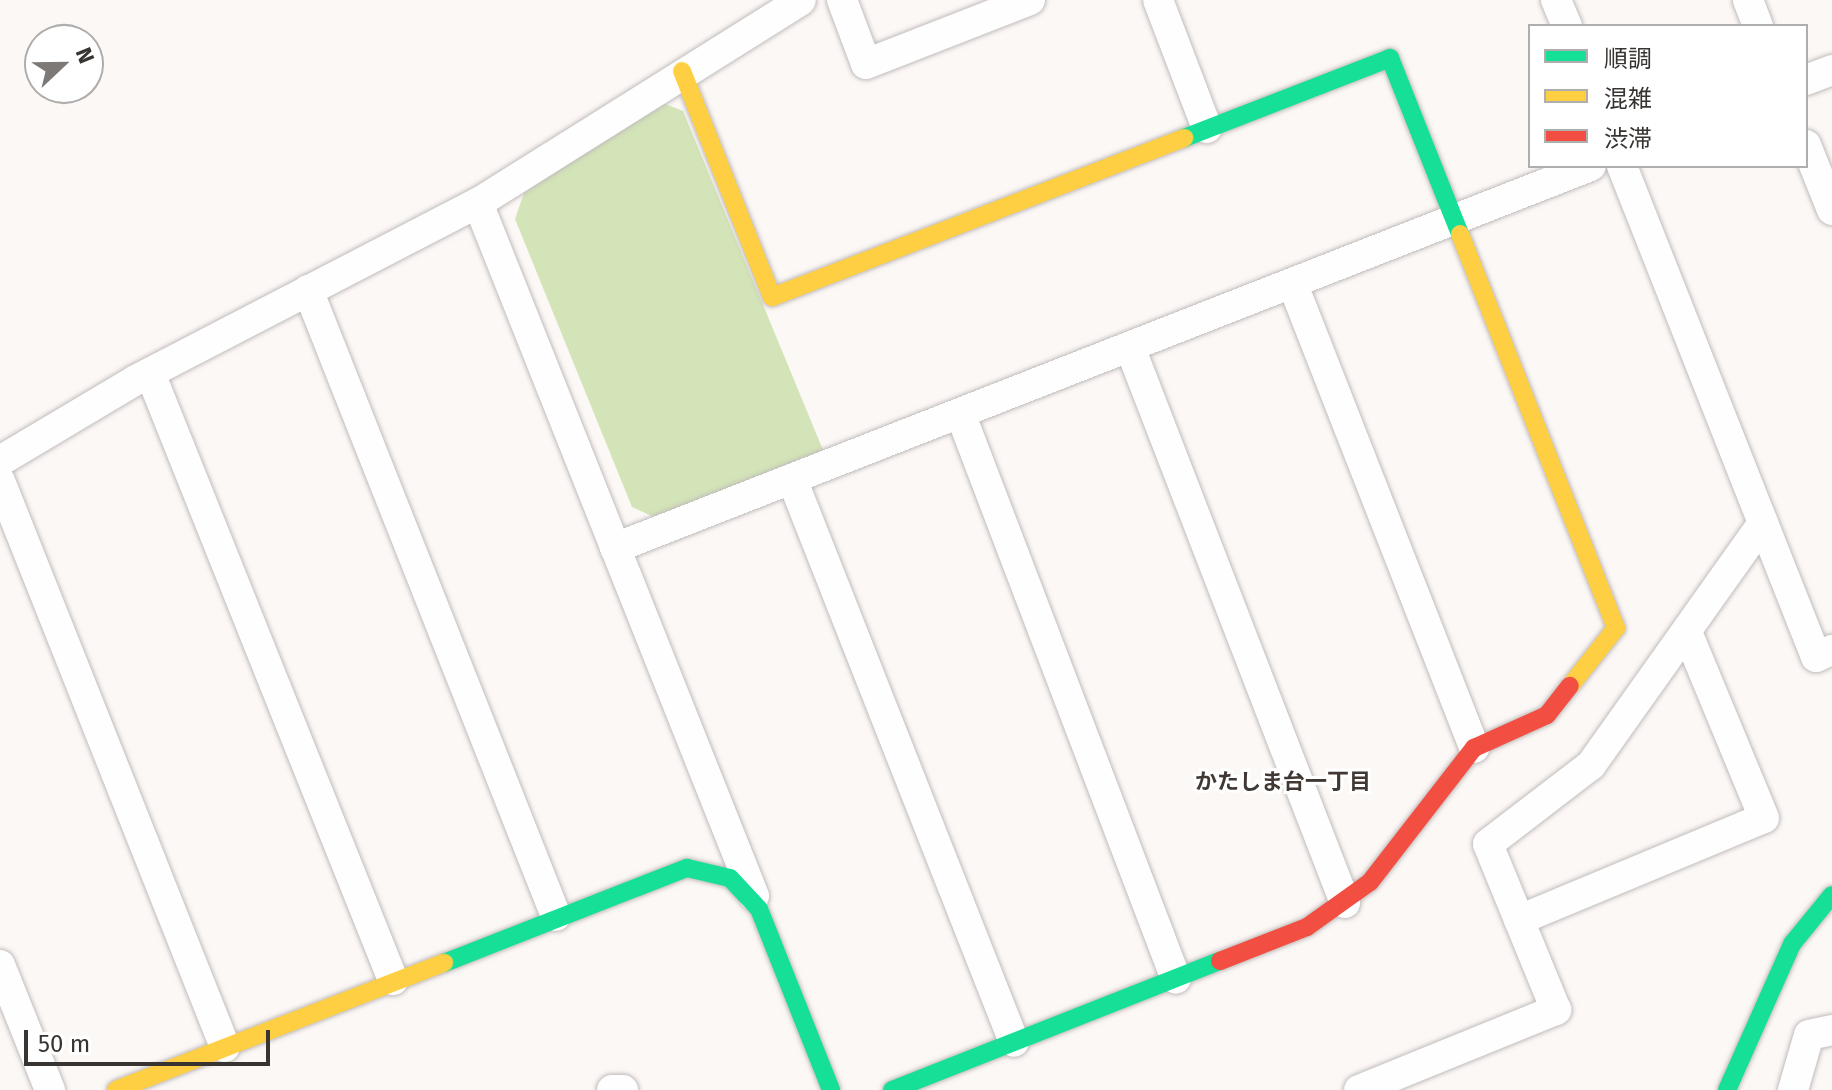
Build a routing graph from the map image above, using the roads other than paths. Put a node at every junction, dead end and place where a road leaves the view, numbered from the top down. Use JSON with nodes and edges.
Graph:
{"nodes":[{"id":1,"x":801,"y":0,"type":"edge"},
{"id":2,"x":842,"y":0,"type":"edge"},
{"id":3,"x":1030,"y":0,"type":"edge"},
{"id":4,"x":1158,"y":0,"type":"edge"},
{"id":5,"x":1556,"y":0,"type":"edge"},
{"id":6,"x":1748,"y":0,"type":"edge"},
{"id":7,"x":1566,"y":24,"type":"edge"},
{"id":8,"x":1757,"y":24,"type":"edge"},
{"id":9,"x":1832,"y":70,"type":"edge"},
{"id":10,"x":682,"y":71,"type":"junction"},
{"id":11,"x":1808,"y":79,"type":"edge"},
{"id":12,"x":1207,"y":128,"type":"junction"},
{"id":13,"x":1808,"y":150,"type":"edge"},
{"id":14,"x":1586,"y":168,"type":"edge"},
{"id":15,"x":1623,"y":168,"type":"edge"},
{"id":16,"x":478,"y":203,"type":"junction"},
{"id":17,"x":1832,"y":210,"type":"edge"},
{"id":18,"x":1454,"y":221,"type":"junction"},
{"id":19,"x":1293,"y":285,"type":"junction"},
{"id":20,"x":308,"y":290,"type":"junction"},
{"id":21,"x":1131,"y":350,"type":"junction"},
{"id":22,"x":150,"y":373,"type":"junction"},
{"id":23,"x":962,"y":418,"type":"junction"},
{"id":24,"x":0,"y":461,"type":"edge"},
{"id":25,"x":792,"y":479,"type":"junction"},
{"id":26,"x":0,"y":481,"type":"edge"},
{"id":27,"x":1763,"y":523,"type":"junction"},
{"id":28,"x":615,"y":548,"type":"junction"},
{"id":29,"x":1689,"y":637,"type":"junction"},
{"id":30,"x":1832,"y":650,"type":"edge"},
{"id":31,"x":1474,"y":748,"type":"junction"},
{"id":32,"x":1832,"y":895,"type":"edge"},
{"id":33,"x":1345,"y":903,"type":"junction"},
{"id":34,"x":759,"y":909,"type":"junction"},
{"id":35,"x":556,"y":916,"type":"junction"},
{"id":36,"x":1519,"y":920,"type":"junction"},
{"id":37,"x":0,"y":965,"type":"edge"},
{"id":38,"x":1176,"y":979,"type":"junction"},
{"id":39,"x":393,"y":980,"type":"junction"},
{"id":40,"x":1832,"y":1030,"type":"edge"},
{"id":41,"x":1014,"y":1042,"type":"junction"},
{"id":42,"x":225,"y":1047,"type":"junction"},
{"id":43,"x":1415,"y":1080,"type":"edge"},
{"id":44,"x":50,"y":1090,"type":"edge"},
{"id":45,"x":116,"y":1090,"type":"edge"},
{"id":46,"x":612,"y":1090,"type":"edge"},
{"id":47,"x":623,"y":1090,"type":"edge"},
{"id":48,"x":831,"y":1090,"type":"edge"},
{"id":49,"x":892,"y":1090,"type":"edge"},
{"id":50,"x":1359,"y":1090,"type":"edge"},
{"id":51,"x":1727,"y":1090,"type":"edge"},
{"id":52,"x":1793,"y":1090,"type":"edge"}],
"edges":[{"from":1,"to":10,"type":"street"},
{"from":2,"to":3,"type":"street"},
{"from":4,"to":12,"type":"street"},
{"from":5,"to":7,"type":"street"},
{"from":6,"to":8,"type":"street"},
{"from":9,"to":11,"type":"street"},
{"from":10,"to":12,"type":"street"},
{"from":10,"to":16,"type":"street"},
{"from":12,"to":18,"type":"street"},
{"from":13,"to":17,"type":"street"},
{"from":14,"to":18,"type":"street"},
{"from":15,"to":27,"type":"street"},
{"from":16,"to":20,"type":"street"},
{"from":16,"to":28,"type":"street"},
{"from":18,"to":19,"type":"street"},
{"from":18,"to":31,"type":"street"},
{"from":19,"to":21,"type":"street"},
{"from":19,"to":31,"type":"street"},
{"from":20,"to":22,"type":"street"},
{"from":20,"to":35,"type":"street"},
{"from":21,"to":23,"type":"street"},
{"from":21,"to":33,"type":"street"},
{"from":22,"to":24,"type":"street"},
{"from":22,"to":39,"type":"street"},
{"from":23,"to":25,"type":"street"},
{"from":23,"to":38,"type":"street"},
{"from":25,"to":28,"type":"street"},
{"from":25,"to":41,"type":"street"},
{"from":26,"to":42,"type":"street"},
{"from":27,"to":29,"type":"street"},
{"from":27,"to":30,"type":"street"},
{"from":28,"to":34,"type":"street"},
{"from":29,"to":36,"type":"street"},
{"from":29,"to":36,"type":"street"},
{"from":31,"to":33,"type":"street"},
{"from":32,"to":51,"type":"street"},
{"from":33,"to":38,"type":"street"},
{"from":34,"to":35,"type":"street"},
{"from":34,"to":48,"type":"street"},
{"from":35,"to":39,"type":"street"},
{"from":36,"to":43,"type":"street"},
{"from":37,"to":44,"type":"street"},
{"from":38,"to":41,"type":"street"},
{"from":39,"to":42,"type":"street"},
{"from":40,"to":52,"type":"street"},
{"from":41,"to":49,"type":"street"},
{"from":42,"to":45,"type":"street"},
{"from":43,"to":50,"type":"street"},
{"from":46,"to":47,"type":"street"}]}
